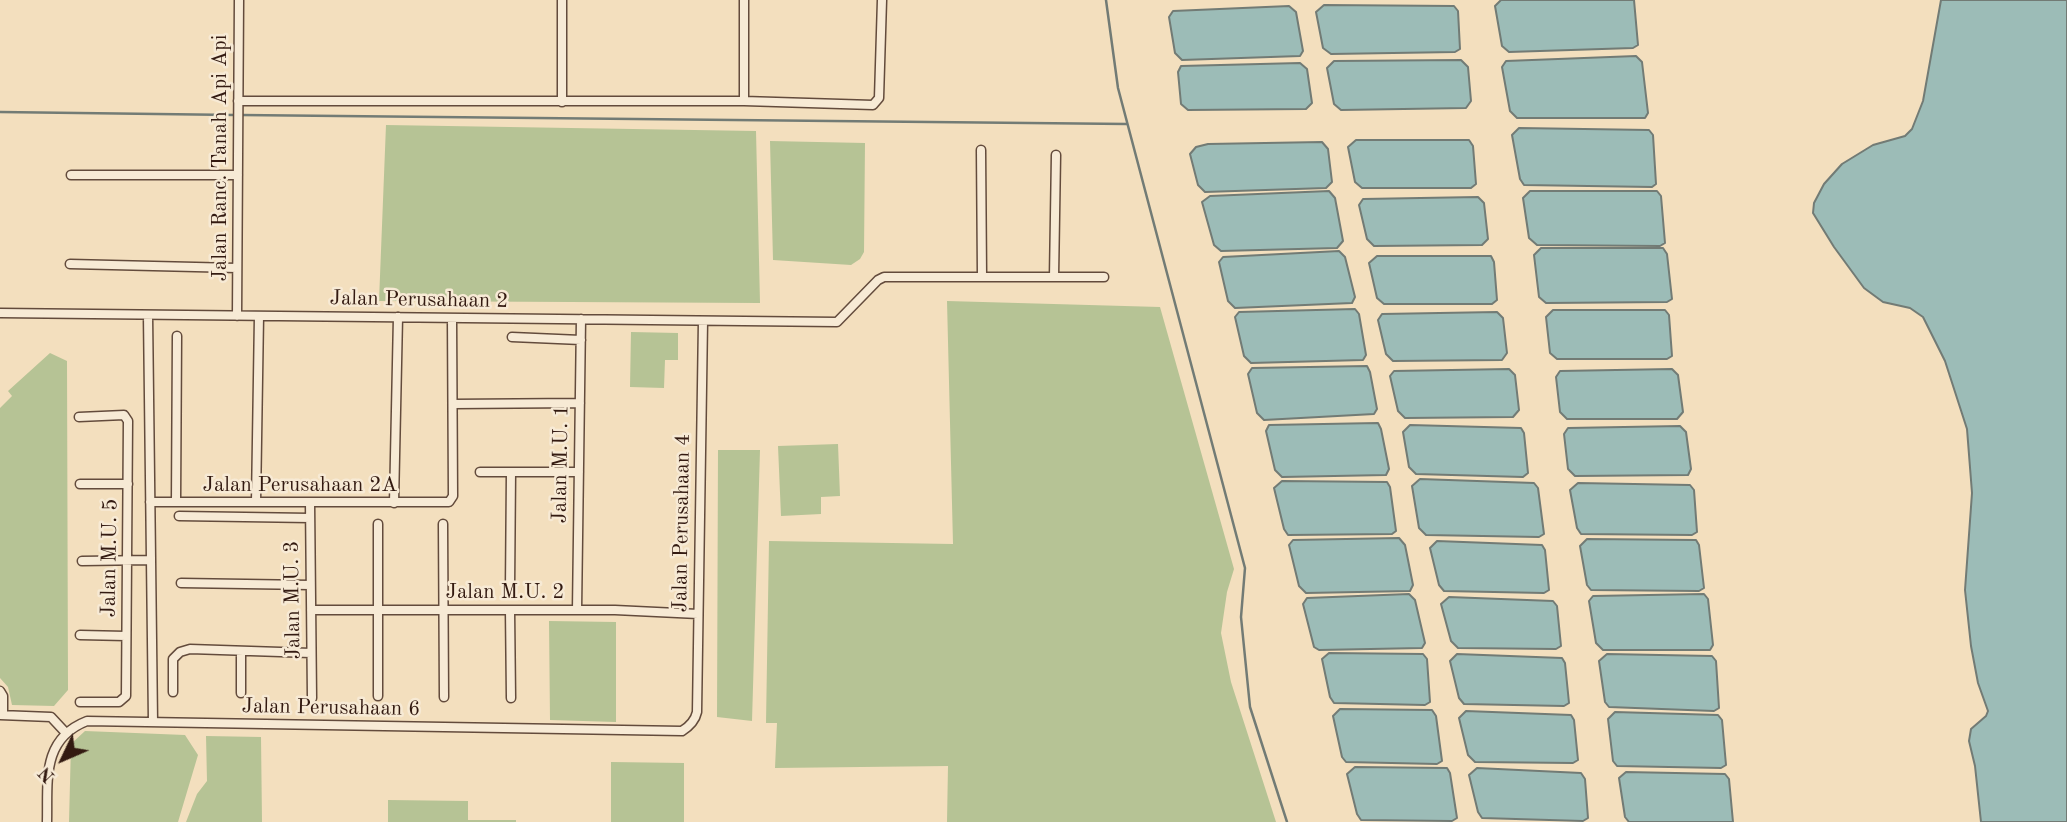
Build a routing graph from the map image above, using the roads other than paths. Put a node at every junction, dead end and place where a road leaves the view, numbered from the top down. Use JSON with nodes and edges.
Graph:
{"nodes":[{"id":1,"x":239,"y":0,"type":"edge"},
{"id":2,"x":562,"y":0,"type":"edge"},
{"id":3,"x":744,"y":0,"type":"edge"},
{"id":4,"x":882,"y":0,"type":"edge"},
{"id":5,"x":744,"y":101,"type":"junction"},
{"id":6,"x":562,"y":102,"type":"junction"},
{"id":7,"x":238,"y":105,"type":"junction"},
{"id":8,"x":981,"y":150,"type":"dead end"},
{"id":9,"x":1056,"y":155,"type":"dead end"},
{"id":10,"x":71,"y":175,"type":"dead end"},
{"id":11,"x":238,"y":175,"type":"junction"},
{"id":12,"x":70,"y":264,"type":"dead end"},
{"id":13,"x":237,"y":268,"type":"junction"},
{"id":14,"x":982,"y":276,"type":"junction"},
{"id":15,"x":1054,"y":277,"type":"junction"},
{"id":16,"x":1104,"y":277,"type":"dead end"},
{"id":17,"x":0,"y":313,"type":"edge"},
{"id":18,"x":148,"y":315,"type":"junction"},
{"id":19,"x":237,"y":316,"type":"junction"},
{"id":20,"x":258,"y":316,"type":"junction"},
{"id":21,"x":398,"y":317,"type":"junction"},
{"id":22,"x":452,"y":318,"type":"junction"},
{"id":23,"x":581,"y":319,"type":"junction"},
{"id":24,"x":703,"y":321,"type":"junction"},
{"id":25,"x":177,"y":335,"type":"dead end"},
{"id":26,"x":512,"y":337,"type":"dead end"},
{"id":27,"x":580,"y":340,"type":"junction"},
{"id":28,"x":580,"y":403,"type":"junction"},
{"id":29,"x":453,"y":404,"type":"junction"},
{"id":30,"x":79,"y":417,"type":"dead end"},
{"id":31,"x":480,"y":472,"type":"dead end"},
{"id":32,"x":511,"y":472,"type":"junction"},
{"id":33,"x":579,"y":472,"type":"junction"},
{"id":34,"x":80,"y":484,"type":"dead end"},
{"id":35,"x":128,"y":484,"type":"junction"},
{"id":36,"x":150,"y":502,"type":"junction"},
{"id":37,"x":176,"y":502,"type":"junction"},
{"id":38,"x":256,"y":502,"type":"junction"},
{"id":39,"x":310,"y":502,"type":"junction"},
{"id":40,"x":394,"y":503,"type":"junction"},
{"id":41,"x":179,"y":516,"type":"dead end"},
{"id":42,"x":310,"y":518,"type":"junction"},
{"id":43,"x":378,"y":524,"type":"dead end"},
{"id":44,"x":443,"y":524,"type":"dead end"},
{"id":45,"x":151,"y":560,"type":"junction"},
{"id":46,"x":82,"y":561,"type":"dead end"},
{"id":47,"x":128,"y":561,"type":"junction"},
{"id":48,"x":181,"y":583,"type":"dead end"},
{"id":49,"x":310,"y":585,"type":"junction"},
{"id":50,"x":510,"y":589,"type":"dead end"},
{"id":51,"x":310,"y":610,"type":"junction"},
{"id":52,"x":378,"y":610,"type":"junction"},
{"id":53,"x":444,"y":610,"type":"junction"},
{"id":54,"x":510,"y":610,"type":"junction"},
{"id":55,"x":577,"y":610,"type":"junction"},
{"id":56,"x":698,"y":614,"type":"junction"},
{"id":57,"x":80,"y":635,"type":"dead end"},
{"id":58,"x":126,"y":636,"type":"junction"},
{"id":59,"x":241,"y":651,"type":"junction"},
{"id":60,"x":311,"y":653,"type":"junction"},
{"id":61,"x":0,"y":691,"type":"edge"},
{"id":62,"x":173,"y":692,"type":"dead end"},
{"id":63,"x":241,"y":692,"type":"dead end"},
{"id":64,"x":378,"y":696,"type":"dead end"},
{"id":65,"x":444,"y":697,"type":"dead end"},
{"id":66,"x":312,"y":698,"type":"dead end"},
{"id":67,"x":511,"y":698,"type":"dead end"},
{"id":68,"x":80,"y":702,"type":"dead end"},
{"id":69,"x":1,"y":715,"type":"edge"},
{"id":70,"x":153,"y":722,"type":"junction"},
{"id":71,"x":691,"y":724,"type":"joint"},
{"id":72,"x":65,"y":732,"type":"junction"},
{"id":73,"x":47,"y":822,"type":"edge"}],
"edges":[{"from":1,"to":7,"type":"street","name":"Jalan Ranc. Tanah Api Api"},
{"from":2,"to":6,"type":"street"},
{"from":3,"to":5,"type":"street"},
{"from":4,"to":5,"type":"street"},
{"from":5,"to":6,"type":"street"},
{"from":6,"to":7,"type":"street"},
{"from":7,"to":11,"type":"street","name":"Jalan Ranc. Tanah Api Api"},
{"from":8,"to":14,"type":"street"},
{"from":9,"to":15,"type":"street"},
{"from":10,"to":11,"type":"street"},
{"from":11,"to":13,"type":"street","name":"Jalan Ranc. Tanah Api Api"},
{"from":12,"to":13,"type":"street"},
{"from":13,"to":19,"type":"street","name":"Jalan Ranc. Tanah Api Api"},
{"from":14,"to":15,"type":"street"},
{"from":14,"to":24,"type":"street","name":"Jalan Perusahaan 2"},
{"from":15,"to":16,"type":"street"},
{"from":17,"to":18,"type":"street","name":"Jalan Perusahaan 2"},
{"from":18,"to":19,"type":"street","name":"Jalan Perusahaan 2"},
{"from":18,"to":36,"type":"street"},
{"from":19,"to":20,"type":"street","name":"Jalan Perusahaan 2"},
{"from":20,"to":21,"type":"street","name":"Jalan Perusahaan 2"},
{"from":20,"to":38,"type":"street"},
{"from":21,"to":22,"type":"street","name":"Jalan Perusahaan 2"},
{"from":21,"to":40,"type":"street"},
{"from":22,"to":23,"type":"street","name":"Jalan Perusahaan 2"},
{"from":22,"to":29,"type":"street"},
{"from":23,"to":24,"type":"street","name":"Jalan Perusahaan 2"},
{"from":23,"to":27,"type":"street","name":"Jalan M.U. 1"},
{"from":24,"to":56,"type":"street","name":"Jalan Perusahaan 4"},
{"from":25,"to":37,"type":"street"},
{"from":26,"to":27,"type":"street"},
{"from":27,"to":28,"type":"street","name":"Jalan M.U. 1"},
{"from":28,"to":29,"type":"street"},
{"from":28,"to":33,"type":"street","name":"Jalan M.U. 1"},
{"from":29,"to":40,"type":"street","name":"Jalan Perusahaan 2A"},
{"from":30,"to":35,"type":"street","name":"Jalan M.U. 5"},
{"from":31,"to":32,"type":"street"},
{"from":32,"to":33,"type":"street"},
{"from":32,"to":50,"type":"street"},
{"from":33,"to":55,"type":"street","name":"Jalan M.U. 1"},
{"from":34,"to":35,"type":"street"},
{"from":35,"to":47,"type":"street","name":"Jalan M.U. 5"},
{"from":36,"to":37,"type":"street","name":"Jalan Perusahaan 2A"},
{"from":36,"to":45,"type":"street"},
{"from":37,"to":38,"type":"street","name":"Jalan Perusahaan 2A"},
{"from":38,"to":39,"type":"street","name":"Jalan Perusahaan 2A"},
{"from":39,"to":40,"type":"street","name":"Jalan Perusahaan 2A"},
{"from":39,"to":42,"type":"street","name":"Jalan M.U. 3"},
{"from":41,"to":42,"type":"street"},
{"from":42,"to":49,"type":"street","name":"Jalan M.U. 3"},
{"from":43,"to":52,"type":"street"},
{"from":44,"to":53,"type":"street"},
{"from":45,"to":47,"type":"street"},
{"from":45,"to":70,"type":"street"},
{"from":46,"to":47,"type":"street"},
{"from":47,"to":58,"type":"street","name":"Jalan M.U. 5"},
{"from":48,"to":49,"type":"street"},
{"from":49,"to":51,"type":"street","name":"Jalan M.U. 3"},
{"from":51,"to":52,"type":"street","name":"Jalan M.U. 2"},
{"from":51,"to":60,"type":"street","name":"Jalan M.U. 3"},
{"from":52,"to":53,"type":"street","name":"Jalan M.U. 2"},
{"from":52,"to":64,"type":"street"},
{"from":53,"to":54,"type":"street","name":"Jalan M.U. 2"},
{"from":53,"to":65,"type":"street"},
{"from":54,"to":55,"type":"street","name":"Jalan M.U. 2"},
{"from":54,"to":67,"type":"street"},
{"from":55,"to":56,"type":"street","name":"Jalan M.U. 2"},
{"from":56,"to":71,"type":"street","name":"Jalan Perusahaan 4"},
{"from":57,"to":58,"type":"street"},
{"from":58,"to":68,"type":"street","name":"Jalan M.U. 5"},
{"from":59,"to":60,"type":"street"},
{"from":59,"to":62,"type":"street"},
{"from":59,"to":63,"type":"street"},
{"from":60,"to":66,"type":"street","name":"Jalan M.U. 3"},
{"from":61,"to":69,"type":"street"},
{"from":69,"to":72,"type":"street"},
{"from":70,"to":71,"type":"street","name":"Jalan Perusahaan 6"},
{"from":70,"to":72,"type":"street","name":"Jalan Perusahaan 6"},
{"from":72,"to":73,"type":"street"}]}
